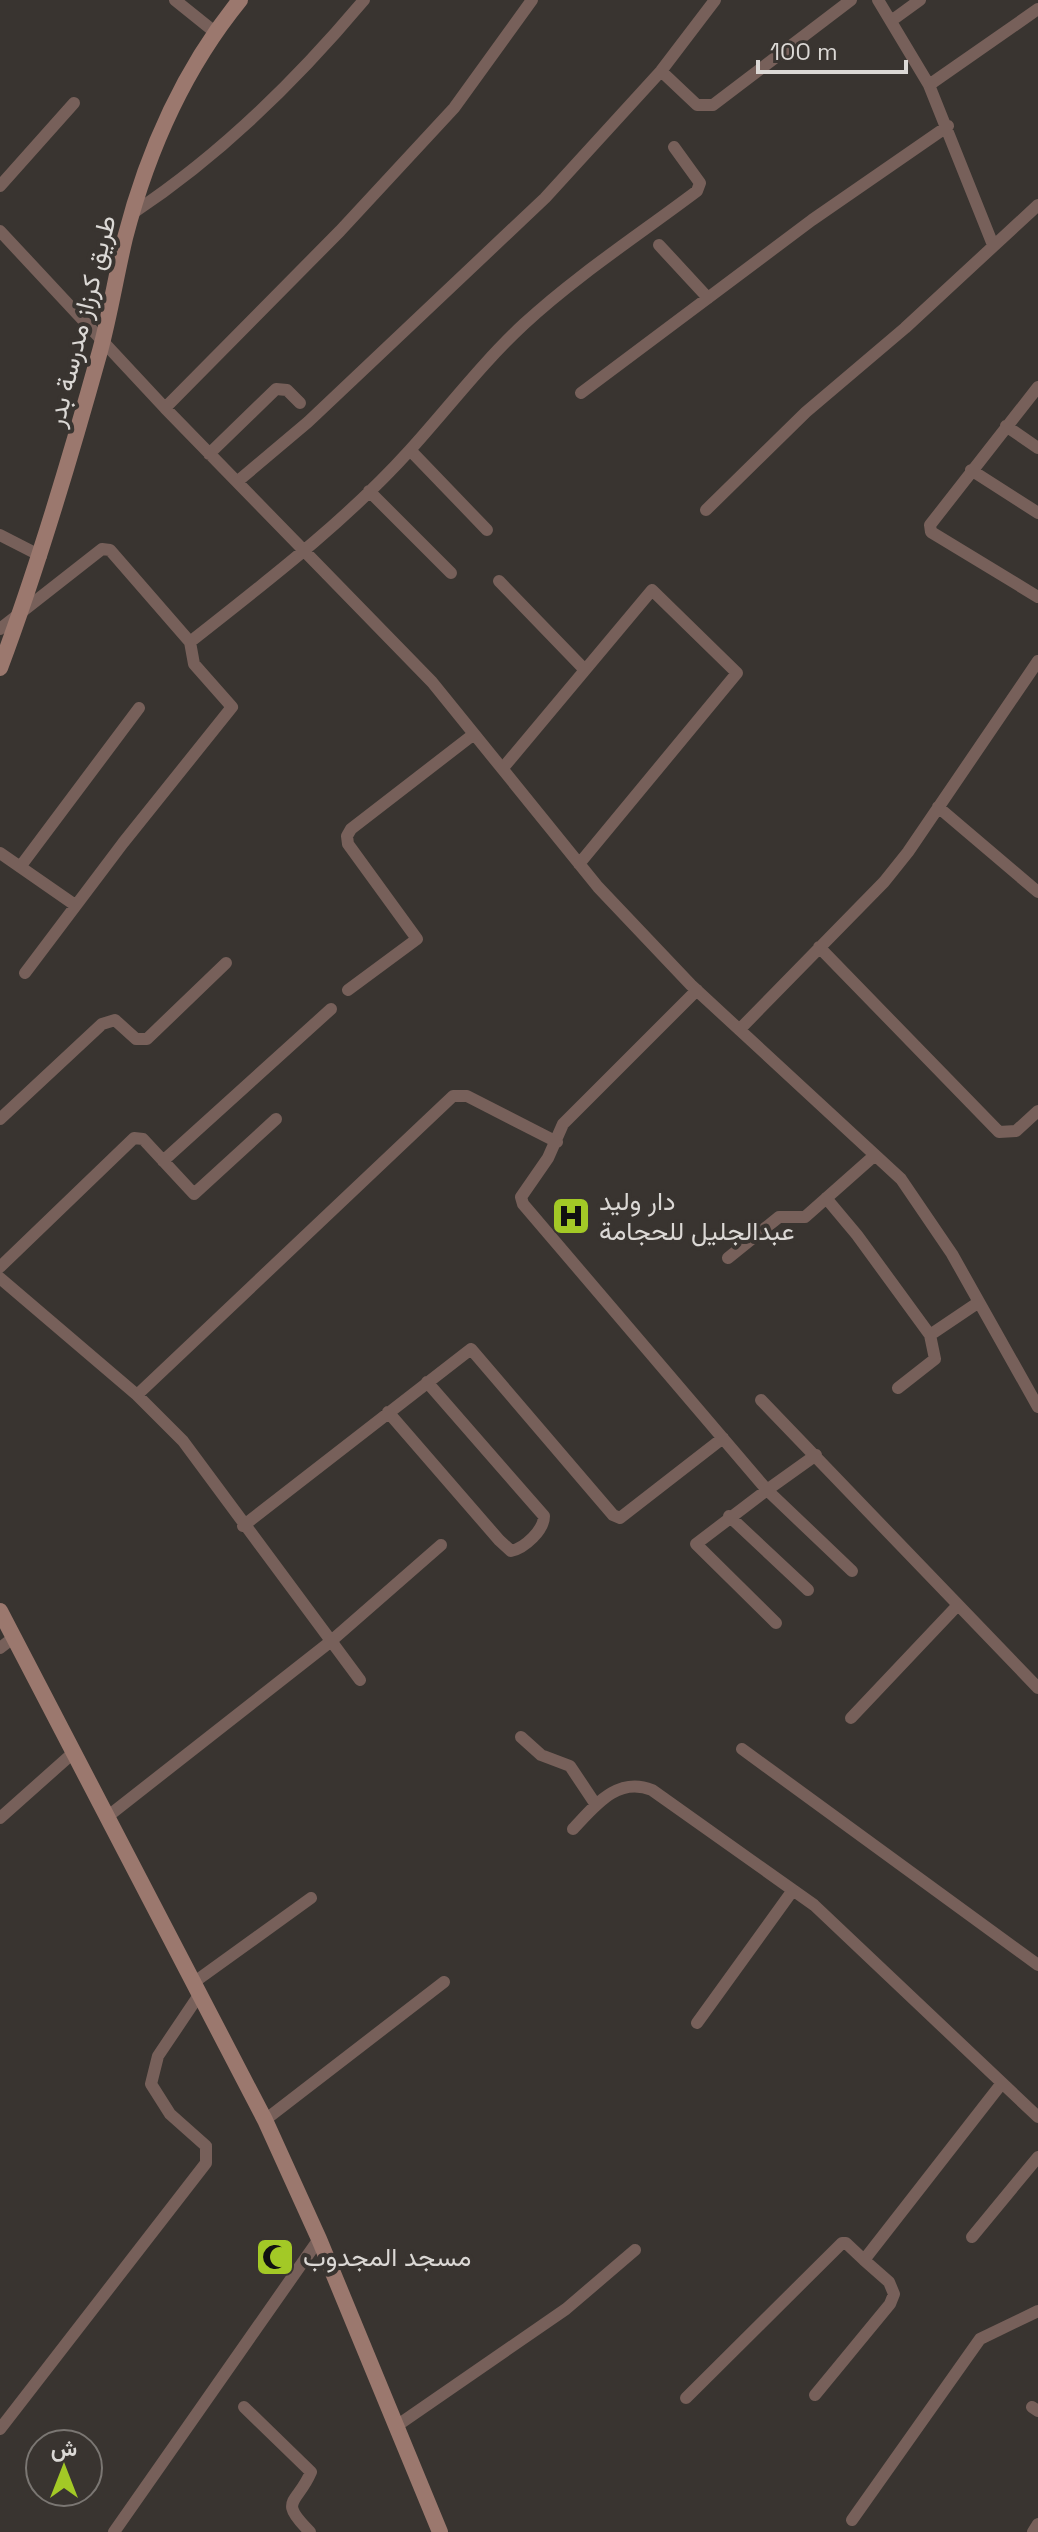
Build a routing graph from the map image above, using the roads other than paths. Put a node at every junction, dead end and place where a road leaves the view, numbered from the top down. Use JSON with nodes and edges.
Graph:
{"nodes":[{"id":1,"x":175,"y":0,"type":"edge"},
{"id":2,"x":240,"y":0,"type":"edge"},
{"id":3,"x":364,"y":0,"type":"edge"},
{"id":4,"x":532,"y":0,"type":"edge"},
{"id":5,"x":715,"y":0,"type":"edge"},
{"id":6,"x":851,"y":0,"type":"edge"},
{"id":7,"x":878,"y":0,"type":"edge"},
{"id":8,"x":920,"y":0,"type":"edge"},
{"id":9,"x":1038,"y":9,"type":"edge"},
{"id":10,"x":891,"y":21,"type":"junction"},
{"id":11,"x":216,"y":33,"type":"junction"},
{"id":12,"x":661,"y":71,"type":"junction"},
{"id":13,"x":929,"y":85,"type":"junction"},
{"id":14,"x":74,"y":103,"type":"dead end"},
{"id":15,"x":948,"y":126,"type":"junction"},
{"id":16,"x":674,"y":147,"type":"dead end"},
{"id":17,"x":0,"y":186,"type":"edge"},
{"id":18,"x":1038,"y":205,"type":"edge"},
{"id":19,"x":133,"y":213,"type":"junction"},
{"id":20,"x":0,"y":231,"type":"edge"},
{"id":21,"x":659,"y":245,"type":"dead end"},
{"id":22,"x":993,"y":245,"type":"junction"},
{"id":23,"x":708,"y":298,"type":"junction"},
{"id":24,"x":103,"y":340,"type":"junction"},
{"id":25,"x":1038,"y":387,"type":"edge"},
{"id":26,"x":581,"y":393,"type":"dead end"},
{"id":27,"x":300,"y":403,"type":"dead end"},
{"id":28,"x":165,"y":408,"type":"junction"},
{"id":29,"x":1006,"y":426,"type":"junction"},
{"id":30,"x":1038,"y":448,"type":"edge"},
{"id":31,"x":410,"y":450,"type":"junction"},
{"id":32,"x":209,"y":454,"type":"junction"},
{"id":33,"x":971,"y":470,"type":"junction"},
{"id":34,"x":238,"y":481,"type":"junction"},
{"id":35,"x":369,"y":491,"type":"junction"},
{"id":36,"x":706,"y":510,"type":"dead end"},
{"id":37,"x":1038,"y":513,"type":"edge"},
{"id":38,"x":487,"y":530,"type":"dead end"},
{"id":39,"x":0,"y":535,"type":"edge"},
{"id":40,"x":303,"y":552,"type":"junction"},
{"id":41,"x":41,"y":556,"type":"junction"},
{"id":42,"x":451,"y":573,"type":"dead end"},
{"id":43,"x":499,"y":581,"type":"dead end"},
{"id":44,"x":1038,"y":597,"type":"edge"},
{"id":45,"x":21,"y":613,"type":"junction"},
{"id":46,"x":0,"y":629,"type":"edge"},
{"id":47,"x":190,"y":642,"type":"junction"},
{"id":48,"x":1038,"y":661,"type":"edge"},
{"id":49,"x":0,"y":668,"type":"edge"},
{"id":50,"x":585,"y":670,"type":"junction"},
{"id":51,"x":139,"y":708,"type":"dead end"},
{"id":52,"x":474,"y":734,"type":"junction"},
{"id":53,"x":503,"y":768,"type":"junction"},
{"id":54,"x":938,"y":807,"type":"junction"},
{"id":55,"x":0,"y":853,"type":"edge"},
{"id":56,"x":579,"y":864,"type":"junction"},
{"id":57,"x":20,"y":867,"type":"junction"},
{"id":58,"x":1038,"y":892,"type":"edge"},
{"id":59,"x":75,"y":905,"type":"junction"},
{"id":60,"x":819,"y":947,"type":"junction"},
{"id":61,"x":226,"y":963,"type":"dead end"},
{"id":62,"x":25,"y":973,"type":"dead end"},
{"id":63,"x":348,"y":990,"type":"dead end"},
{"id":64,"x":697,"y":990,"type":"junction"},
{"id":65,"x":331,"y":1009,"type":"dead end"},
{"id":66,"x":740,"y":1029,"type":"junction"},
{"id":67,"x":1038,"y":1111,"type":"edge"},
{"id":68,"x":0,"y":1119,"type":"edge"},
{"id":69,"x":276,"y":1119,"type":"dead end"},
{"id":70,"x":557,"y":1142,"type":"junction"},
{"id":71,"x":875,"y":1155,"type":"junction"},
{"id":72,"x":163,"y":1161,"type":"junction"},
{"id":73,"x":826,"y":1198,"type":"junction"},
{"id":74,"x":728,"y":1258,"type":"dead end"},
{"id":75,"x":0,"y":1267,"type":"edge"},
{"id":76,"x":0,"y":1278,"type":"edge"},
{"id":77,"x":979,"y":1302,"type":"junction"},
{"id":78,"x":930,"y":1335,"type":"junction"},
{"id":79,"x":427,"y":1382,"type":"junction"},
{"id":80,"x":898,"y":1388,"type":"dead end"},
{"id":81,"x":137,"y":1395,"type":"junction"},
{"id":82,"x":761,"y":1400,"type":"dead end"},
{"id":83,"x":1038,"y":1407,"type":"edge"},
{"id":84,"x":388,"y":1412,"type":"junction"},
{"id":85,"x":723,"y":1438,"type":"junction"},
{"id":86,"x":816,"y":1455,"type":"junction"},
{"id":87,"x":767,"y":1490,"type":"junction"},
{"id":88,"x":729,"y":1516,"type":"junction"},
{"id":89,"x":243,"y":1526,"type":"junction"},
{"id":90,"x":441,"y":1545,"type":"dead end"},
{"id":91,"x":852,"y":1571,"type":"dead end"},
{"id":92,"x":808,"y":1590,"type":"dead end"},
{"id":93,"x":957,"y":1606,"type":"junction"},
{"id":94,"x":0,"y":1611,"type":"edge"},
{"id":95,"x":776,"y":1623,"type":"dead end"},
{"id":96,"x":330,"y":1642,"type":"junction"},
{"id":97,"x":7,"y":1643,"type":"edge"},
{"id":98,"x":360,"y":1680,"type":"dead end"},
{"id":99,"x":1038,"y":1688,"type":"edge"},
{"id":100,"x":851,"y":1718,"type":"dead end"},
{"id":101,"x":521,"y":1737,"type":"dead end"},
{"id":102,"x":742,"y":1749,"type":"dead end"},
{"id":103,"x":73,"y":1753,"type":"junction"},
{"id":104,"x":596,"y":1805,"type":"junction"},
{"id":105,"x":107,"y":1817,"type":"junction"},
{"id":106,"x":0,"y":1818,"type":"edge"},
{"id":107,"x":573,"y":1829,"type":"dead end"},
{"id":108,"x":793,"y":1890,"type":"junction"},
{"id":109,"x":311,"y":1898,"type":"dead end"},
{"id":110,"x":1038,"y":1965,"type":"edge"},
{"id":111,"x":444,"y":1982,"type":"dead end"},
{"id":112,"x":196,"y":1989,"type":"junction"},
{"id":113,"x":697,"y":2023,"type":"dead end"},
{"id":114,"x":1002,"y":2083,"type":"junction"},
{"id":115,"x":1038,"y":2117,"type":"edge"},
{"id":116,"x":265,"y":2120,"type":"junction"},
{"id":117,"x":1038,"y":2157,"type":"edge"},
{"id":118,"x":972,"y":2237,"type":"dead end"},
{"id":119,"x":319,"y":2239,"type":"junction"},
{"id":120,"x":635,"y":2250,"type":"dead end"},
{"id":121,"x":864,"y":2260,"type":"junction"},
{"id":122,"x":1038,"y":2311,"type":"edge"},
{"id":123,"x":815,"y":2395,"type":"dead end"},
{"id":124,"x":686,"y":2398,"type":"dead end"},
{"id":125,"x":244,"y":2407,"type":"dead end"},
{"id":126,"x":395,"y":2427,"type":"junction"},
{"id":127,"x":0,"y":2429,"type":"edge"},
{"id":128,"x":852,"y":2520,"type":"dead end"},
{"id":129,"x":1038,"y":2524,"type":"edge"},
{"id":130,"x":114,"y":2532,"type":"edge"},
{"id":131,"x":310,"y":2532,"type":"edge"},
{"id":132,"x":440,"y":2532,"type":"edge"},
{"id":133,"x":1033,"y":2532,"type":"edge"}],
"edges":[{"from":1,"to":11,"type":"street"},
{"from":2,"to":11,"type":"street","name":"طريق كرزاز مدرسة بدر"},
{"from":3,"to":19,"type":"street"},
{"from":4,"to":28,"type":"street"},
{"from":5,"to":12,"type":"street"},
{"from":6,"to":12,"type":"street"},
{"from":7,"to":10,"type":"street"},
{"from":8,"to":10,"type":"street"},
{"from":9,"to":13,"type":"street"},
{"from":10,"to":13,"type":"street"},
{"from":11,"to":19,"type":"street","name":"طريق كرزاز مدرسة بدر"},
{"from":12,"to":34,"type":"street"},
{"from":13,"to":15,"type":"street"},
{"from":14,"to":17,"type":"street"},
{"from":15,"to":22,"type":"street"},
{"from":15,"to":23,"type":"street"},
{"from":16,"to":31,"type":"street"},
{"from":18,"to":22,"type":"street"},
{"from":19,"to":24,"type":"street","name":"طريق كرزاز مدرسة بدر"},
{"from":20,"to":24,"type":"street"},
{"from":21,"to":23,"type":"street"},
{"from":22,"to":36,"type":"street"},
{"from":23,"to":26,"type":"street"},
{"from":24,"to":28,"type":"street"},
{"from":24,"to":41,"type":"street","name":"طريق كرزاز مدرسة بدر"},
{"from":25,"to":29,"type":"street"},
{"from":27,"to":32,"type":"street"},
{"from":28,"to":32,"type":"street"},
{"from":29,"to":30,"type":"street"},
{"from":29,"to":33,"type":"street"},
{"from":31,"to":35,"type":"street"},
{"from":31,"to":38,"type":"street"},
{"from":32,"to":34,"type":"street"},
{"from":33,"to":37,"type":"street"},
{"from":33,"to":44,"type":"street"},
{"from":34,"to":40,"type":"street"},
{"from":35,"to":40,"type":"street"},
{"from":35,"to":42,"type":"street"},
{"from":39,"to":41,"type":"street"},
{"from":40,"to":47,"type":"street"},
{"from":40,"to":52,"type":"street"},
{"from":41,"to":45,"type":"street","name":"طريق كرزاز مدرسة بدر"},
{"from":43,"to":50,"type":"street"},
{"from":45,"to":46,"type":"street"},
{"from":45,"to":47,"type":"street"},
{"from":45,"to":49,"type":"street","name":"طريق كرزاز مدرسة بدر"},
{"from":47,"to":59,"type":"street"},
{"from":48,"to":54,"type":"street"},
{"from":50,"to":53,"type":"street"},
{"from":50,"to":56,"type":"street"},
{"from":51,"to":57,"type":"street"},
{"from":52,"to":53,"type":"street"},
{"from":52,"to":63,"type":"street"},
{"from":53,"to":56,"type":"street"},
{"from":54,"to":58,"type":"street"},
{"from":54,"to":60,"type":"street"},
{"from":55,"to":57,"type":"street"},
{"from":56,"to":64,"type":"street"},
{"from":57,"to":59,"type":"street"},
{"from":59,"to":62,"type":"street"},
{"from":60,"to":66,"type":"street"},
{"from":60,"to":67,"type":"street"},
{"from":61,"to":68,"type":"street"},
{"from":64,"to":66,"type":"street"},
{"from":64,"to":70,"type":"street"},
{"from":65,"to":72,"type":"street"},
{"from":66,"to":71,"type":"street"},
{"from":69,"to":72,"type":"street"},
{"from":70,"to":81,"type":"street"},
{"from":70,"to":85,"type":"street"},
{"from":71,"to":73,"type":"street"},
{"from":71,"to":77,"type":"street"},
{"from":72,"to":75,"type":"street"},
{"from":73,"to":74,"type":"street"},
{"from":73,"to":78,"type":"street"},
{"from":76,"to":81,"type":"street"},
{"from":77,"to":78,"type":"street"},
{"from":77,"to":83,"type":"street"},
{"from":78,"to":80,"type":"street"},
{"from":79,"to":84,"type":"street"},
{"from":79,"to":84,"type":"street"},
{"from":79,"to":85,"type":"street"},
{"from":81,"to":89,"type":"street"},
{"from":82,"to":86,"type":"street"},
{"from":84,"to":89,"type":"street"},
{"from":85,"to":87,"type":"street"},
{"from":86,"to":87,"type":"street"},
{"from":86,"to":93,"type":"street"},
{"from":87,"to":88,"type":"street"},
{"from":87,"to":91,"type":"street"},
{"from":88,"to":92,"type":"street"},
{"from":88,"to":95,"type":"street"},
{"from":89,"to":96,"type":"street"},
{"from":90,"to":96,"type":"street"},
{"from":93,"to":99,"type":"street"},
{"from":93,"to":100,"type":"street"},
{"from":94,"to":97,"type":"street"},
{"from":96,"to":98,"type":"street"},
{"from":96,"to":105,"type":"street"},
{"from":97,"to":103,"type":"street"},
{"from":101,"to":104,"type":"street"},
{"from":102,"to":110,"type":"street"},
{"from":103,"to":105,"type":"street"},
{"from":103,"to":106,"type":"street"},
{"from":104,"to":107,"type":"street"},
{"from":104,"to":108,"type":"street"},
{"from":105,"to":112,"type":"street"},
{"from":108,"to":113,"type":"street"},
{"from":108,"to":114,"type":"street"},
{"from":109,"to":112,"type":"street"},
{"from":111,"to":116,"type":"street"},
{"from":112,"to":116,"type":"street"},
{"from":112,"to":127,"type":"street"},
{"from":114,"to":115,"type":"street"},
{"from":114,"to":121,"type":"street"},
{"from":116,"to":119,"type":"street"},
{"from":117,"to":118,"type":"street"},
{"from":119,"to":126,"type":"street"},
{"from":119,"to":130,"type":"street"},
{"from":120,"to":126,"type":"street"},
{"from":121,"to":123,"type":"street"},
{"from":121,"to":124,"type":"street"},
{"from":122,"to":128,"type":"street"},
{"from":125,"to":131,"type":"street"},
{"from":126,"to":132,"type":"street"},
{"from":129,"to":133,"type":"street"}]}
